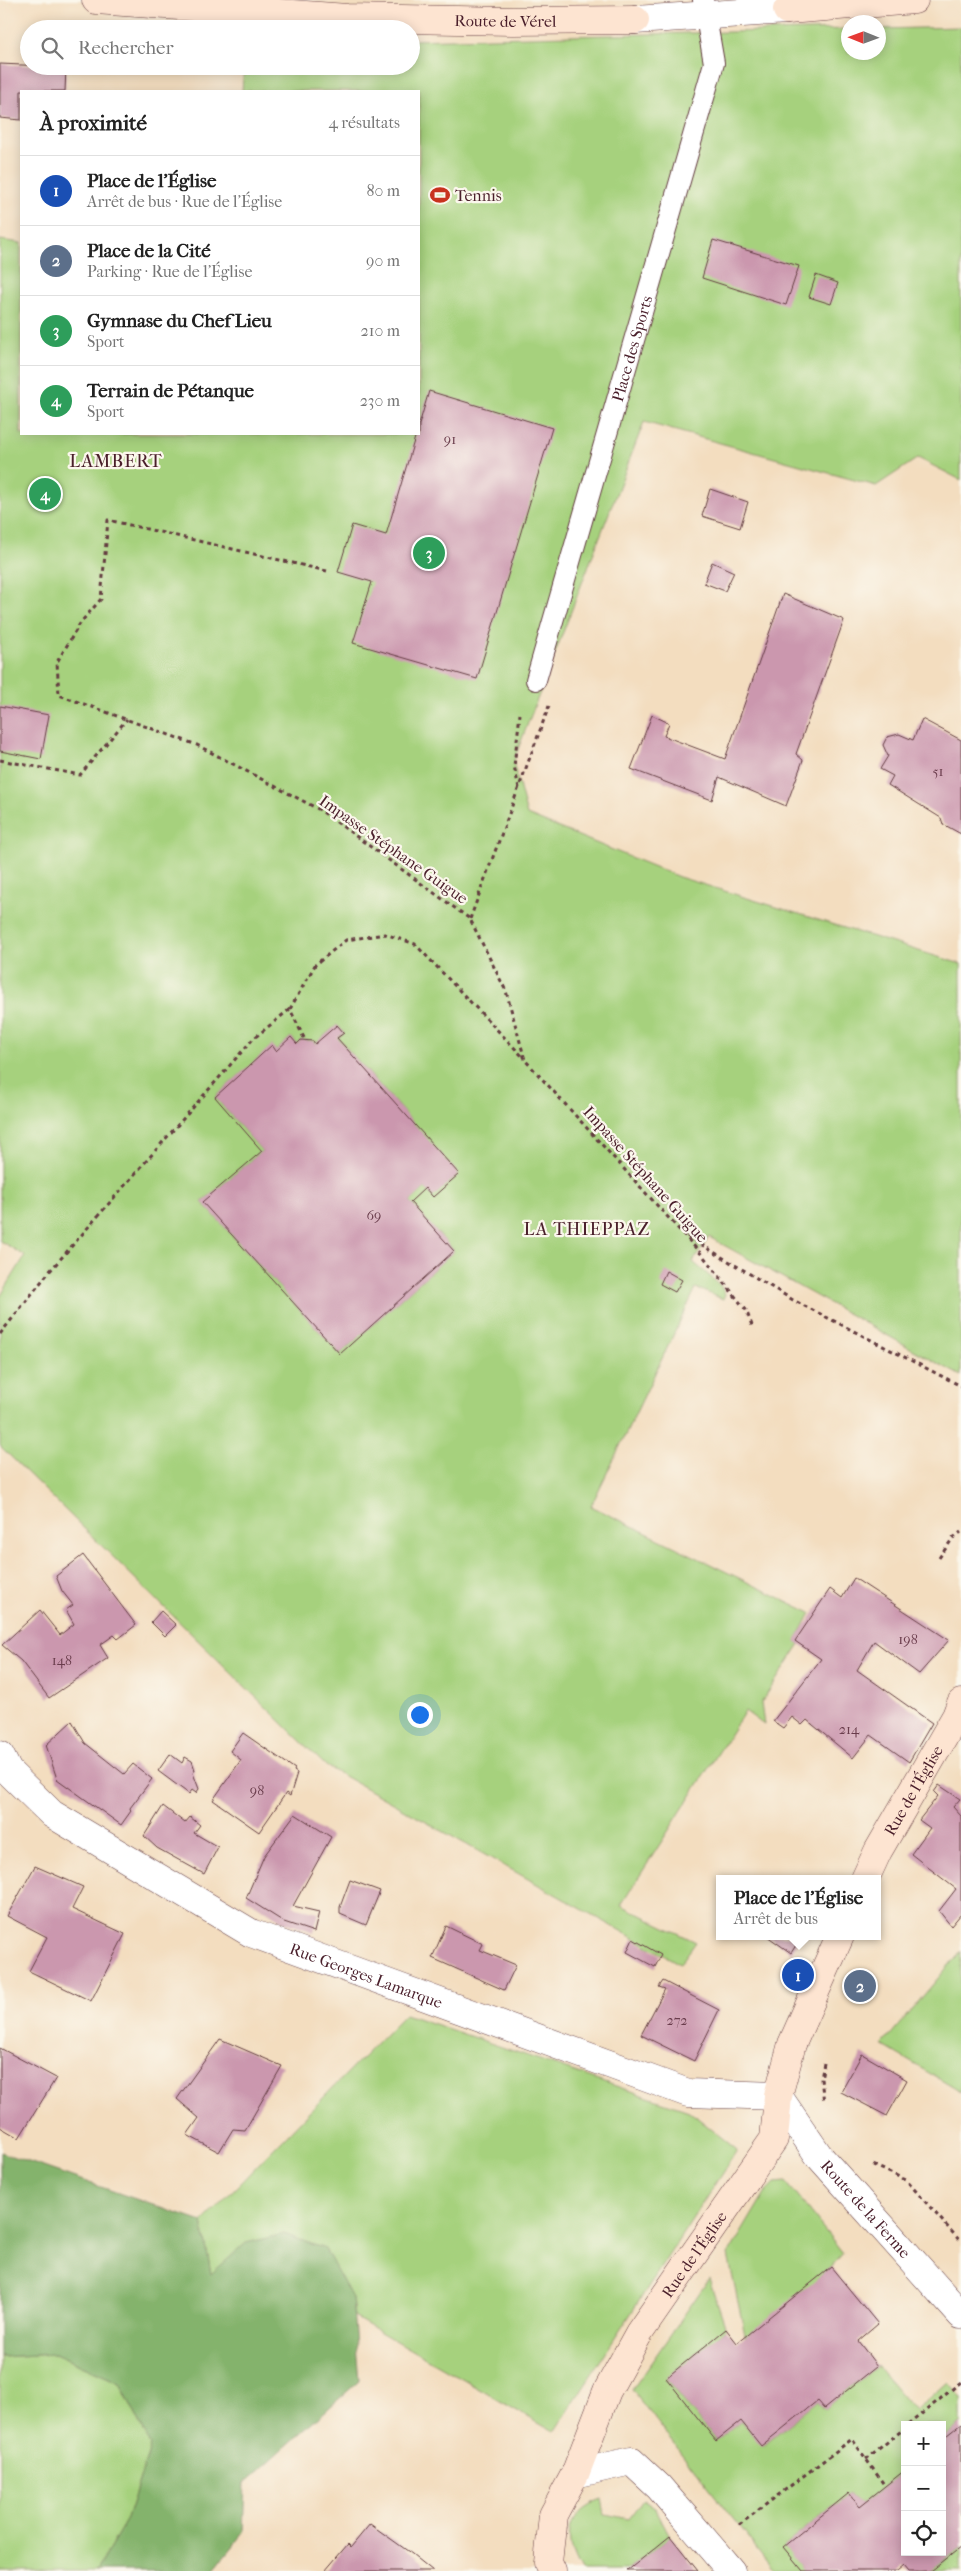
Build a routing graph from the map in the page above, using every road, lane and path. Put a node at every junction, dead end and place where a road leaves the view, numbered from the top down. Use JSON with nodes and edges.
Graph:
{"nodes":[{"id":1,"x":96,"y":0,"type":"edge"},
{"id":2,"x":914,"y":0,"type":"edge"},
{"id":3,"x":705,"y":8,"type":"edge"},
{"id":4,"x":327,"y":571,"type":"dead end"},
{"id":5,"x":536,"y":680,"type":"dead end"},
{"id":6,"x":552,"y":699,"type":"dead end"},
{"id":7,"x":520,"y":714,"type":"dead end"},
{"id":8,"x":127,"y":719,"type":"junction"},
{"id":9,"x":0,"y":760,"type":"edge"},
{"id":10,"x":520,"y":788,"type":"junction"},
{"id":11,"x":470,"y":919,"type":"junction"},
{"id":12,"x":290,"y":1009,"type":"junction"},
{"id":13,"x":304,"y":1038,"type":"dead end"},
{"id":14,"x":525,"y":1060,"type":"junction"},
{"id":15,"x":682,"y":1233,"type":"junction"},
{"id":16,"x":753,"y":1328,"type":"dead end"},
{"id":17,"x":0,"y":1334,"type":"edge"},
{"id":18,"x":961,"y":1386,"type":"edge"},
{"id":19,"x":961,"y":1532,"type":"edge"},
{"id":20,"x":940,"y":1558,"type":"dead end"},
{"id":21,"x":961,"y":1703,"type":"edge"},
{"id":22,"x":2,"y":1772,"type":"edge"},
{"id":23,"x":867,"y":1875,"type":"edge"},
{"id":24,"x":838,"y":1940,"type":"edge"},
{"id":25,"x":792,"y":2044,"type":"junction"},
{"id":26,"x":778,"y":2096,"type":"junction"},
{"id":27,"x":824,"y":2106,"type":"dead end"},
{"id":28,"x":871,"y":2164,"type":"dead end"},
{"id":29,"x":961,"y":2242,"type":"edge"},
{"id":30,"x":961,"y":2315,"type":"edge"},
{"id":31,"x":961,"y":2382,"type":"edge"},
{"id":32,"x":913,"y":2421,"type":"edge"},
{"id":33,"x":901,"y":2431,"type":"edge"},
{"id":34,"x":866,"y":2459,"type":"junction"},
{"id":35,"x":575,"y":2474,"type":"junction"},
{"id":36,"x":885,"y":2486,"type":"dead end"},
{"id":37,"x":739,"y":2525,"type":"dead end"},
{"id":38,"x":552,"y":2571,"type":"edge"},
{"id":39,"x":731,"y":2571,"type":"edge"}],
"edges":[{"from":1,"to":3,"type":"street","name":"Route de Vérel"},
{"from":2,"to":3,"type":"street","name":"Route de Vérel"},
{"from":3,"to":5,"type":"lane","name":"Place des Sports"},
{"from":4,"to":8,"type":"path","name":"Impasse Stéphane Guigue"},
{"from":6,"to":10,"type":"path"},
{"from":7,"to":10,"type":"path"},
{"from":8,"to":9,"type":"path"},
{"from":8,"to":11,"type":"path","name":"Impasse Stéphane Guigue"},
{"from":10,"to":11,"type":"path"},
{"from":11,"to":14,"type":"path","name":"Impasse Stéphane Guigue"},
{"from":12,"to":13,"type":"path"},
{"from":12,"to":14,"type":"path"},
{"from":12,"to":17,"type":"path"},
{"from":14,"to":15,"type":"path","name":"Impasse Stéphane Guigue"},
{"from":15,"to":16,"type":"path","name":"Impasse Stéphane Guigue"},
{"from":15,"to":18,"type":"path"},
{"from":19,"to":20,"type":"path"},
{"from":21,"to":23,"type":"street","name":"Rue de l'Église"},
{"from":22,"to":26,"type":"street","name":"Rue Georges Lamarque"},
{"from":24,"to":25,"type":"street","name":"Rue de l'Église"},
{"from":25,"to":26,"type":"street","name":"Rue de l'Église"},
{"from":25,"to":27,"type":"path"},
{"from":26,"to":30,"type":"street","name":"Route de la Ferme"},
{"from":26,"to":35,"type":"street","name":"Rue de l'Église"},
{"from":28,"to":29,"type":"path"},
{"from":31,"to":32,"type":"path"},
{"from":33,"to":34,"type":"path"},
{"from":34,"to":36,"type":"path"},
{"from":34,"to":37,"type":"path"},
{"from":35,"to":38,"type":"street","name":"Rue de l'Église"},
{"from":35,"to":39,"type":"street"}]}
